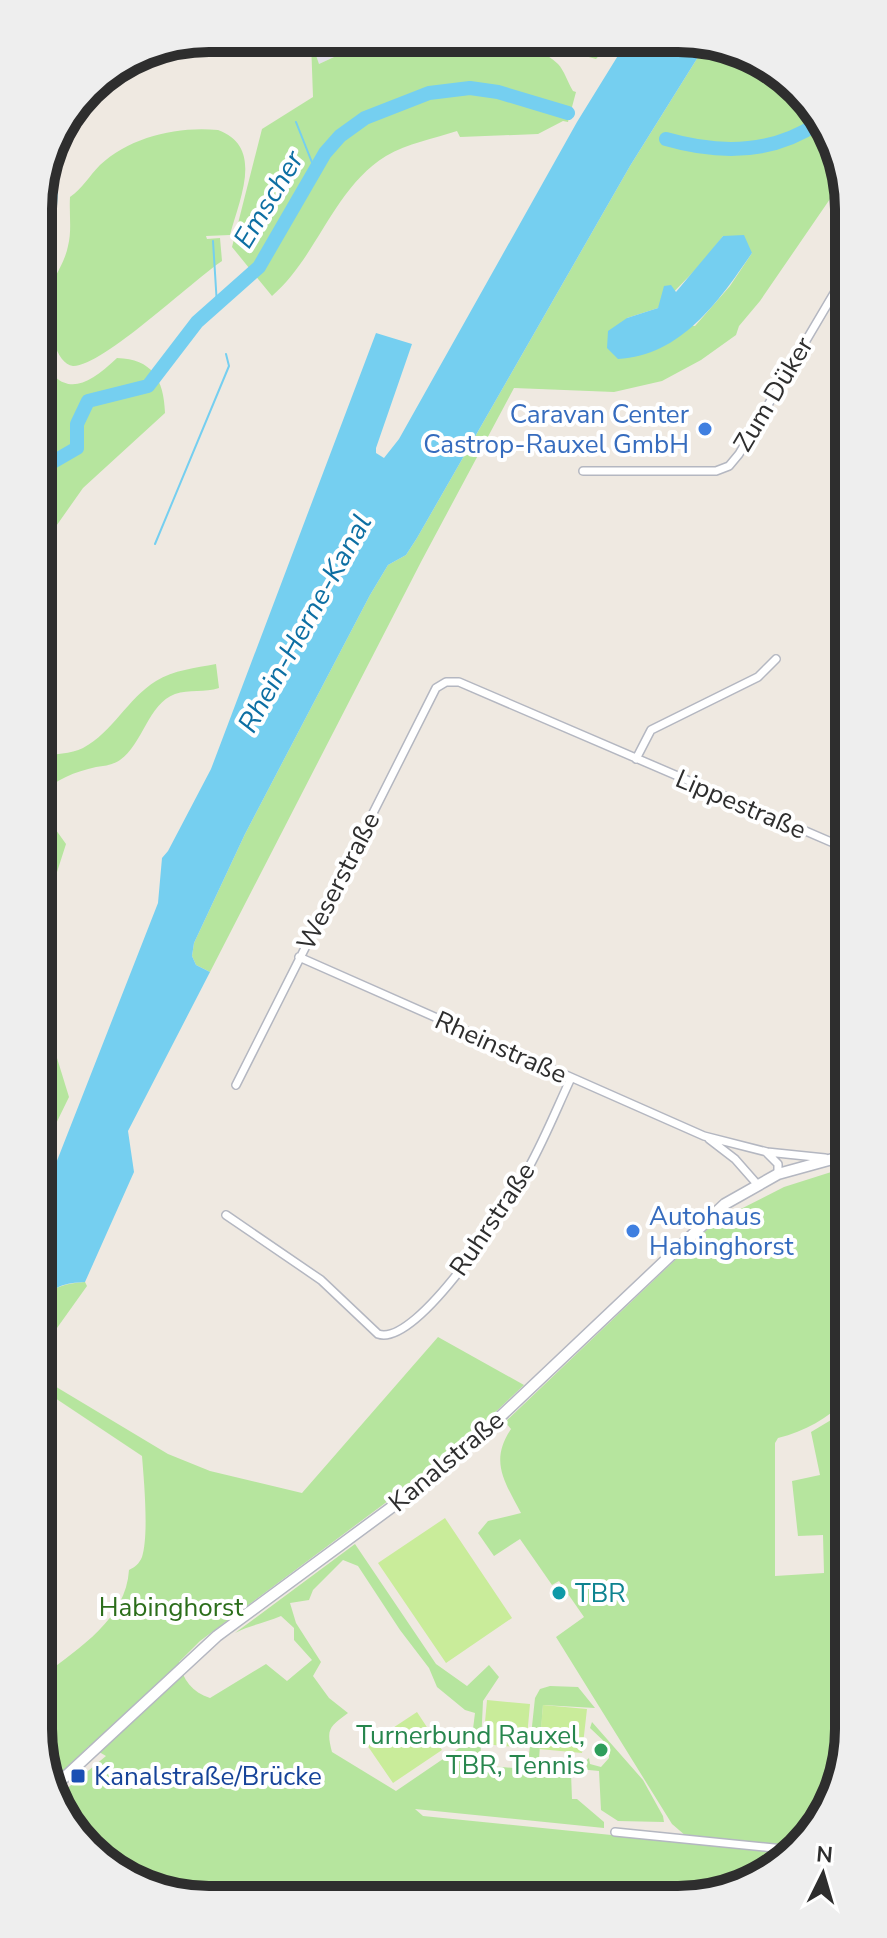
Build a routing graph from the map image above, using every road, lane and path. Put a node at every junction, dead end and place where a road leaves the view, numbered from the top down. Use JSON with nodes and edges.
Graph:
{"nodes":[{"id":1,"x":835,"y":292,"type":"edge"},
{"id":2,"x":583,"y":471,"type":"dead end"},
{"id":3,"x":776,"y":659,"type":"dead end"},
{"id":4,"x":446,"y":682,"type":"joint"},
{"id":5,"x":636,"y":759,"type":"junction"},
{"id":6,"x":835,"y":844,"type":"edge"},
{"id":7,"x":299,"y":957,"type":"junction"},
{"id":8,"x":571,"y":1078,"type":"junction"},
{"id":9,"x":236,"y":1085,"type":"dead end"},
{"id":10,"x":704,"y":1136,"type":"junction"},
{"id":11,"x":767,"y":1152,"type":"junction"},
{"id":12,"x":835,"y":1157,"type":"edge"},
{"id":13,"x":830,"y":1158,"type":"junction"},
{"id":14,"x":778,"y":1174,"type":"junction"},
{"id":15,"x":757,"y":1184,"type":"junction"},
{"id":16,"x":226,"y":1215,"type":"dead end"},
{"id":17,"x":61,"y":1781,"type":"edge"},
{"id":18,"x":615,"y":1832,"type":"dead end"},
{"id":19,"x":780,"y":1849,"type":"edge"}],
"edges":[{"from":1,"to":2,"type":"street","name":"Zum Düker"},
{"from":3,"to":5,"type":"street"},
{"from":4,"to":5,"type":"street","name":"Lippestraße"},
{"from":4,"to":7,"type":"street","name":"Weserstraße"},
{"from":5,"to":6,"type":"street","name":"Lippestraße"},
{"from":7,"to":8,"type":"street","name":"Rheinstraße"},
{"from":7,"to":9,"type":"street","name":"Weserstraße"},
{"from":8,"to":10,"type":"street","name":"Rheinstraße"},
{"from":8,"to":16,"type":"street","name":"Ruhrstraße"},
{"from":10,"to":11,"type":"street","name":"Rheinstraße"},
{"from":10,"to":15,"type":"street","name":"Rheinstraße"},
{"from":11,"to":13,"type":"street","name":"Rheinstraße"},
{"from":11,"to":14,"type":"street"},
{"from":12,"to":13,"type":"main road","name":"Kanalstraße"},
{"from":13,"to":14,"type":"main road","name":"Kanalstraße"},
{"from":14,"to":15,"type":"main road","name":"Kanalstraße"},
{"from":15,"to":17,"type":"main road","name":"Kanalstraße"},
{"from":18,"to":19,"type":"street"}]}
